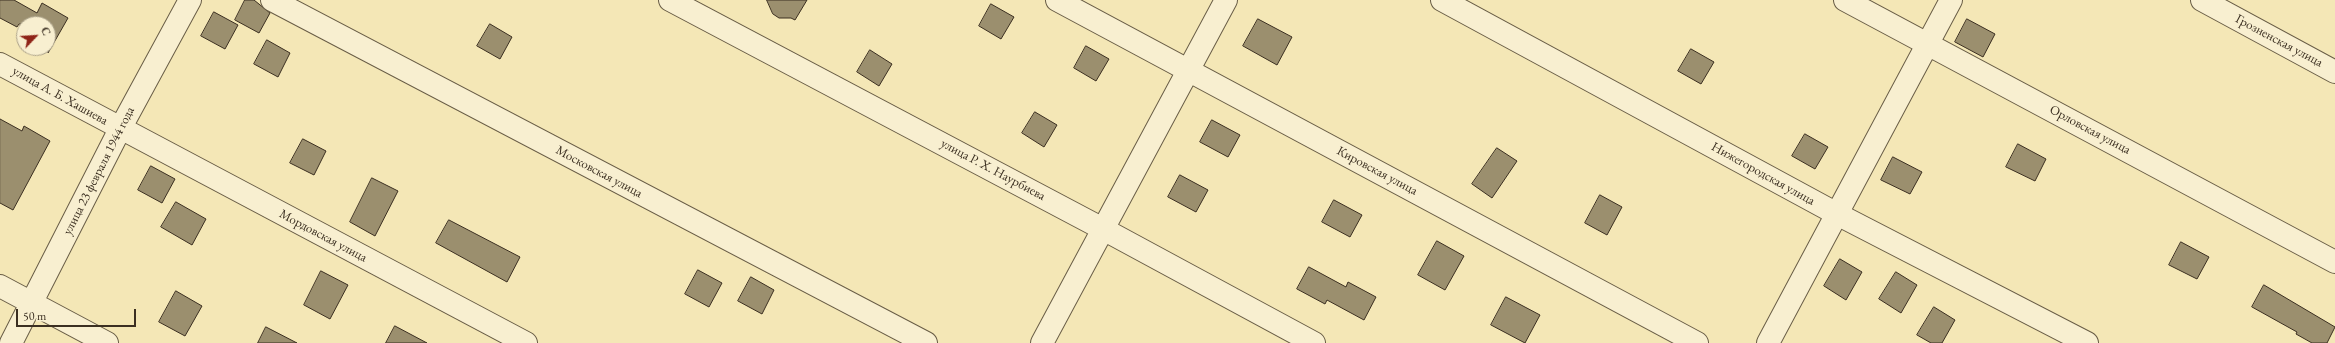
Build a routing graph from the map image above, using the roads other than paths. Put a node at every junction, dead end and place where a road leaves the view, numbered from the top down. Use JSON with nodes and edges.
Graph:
{"nodes":[{"id":1,"x":190,"y":0,"type":"edge"},
{"id":2,"x":272,"y":0,"type":"edge"},
{"id":3,"x":670,"y":0,"type":"edge"},
{"id":4,"x":1057,"y":0,"type":"edge"},
{"id":5,"x":1226,"y":0,"type":"edge"},
{"id":6,"x":1442,"y":0,"type":"edge"},
{"id":7,"x":1845,"y":0,"type":"edge"},
{"id":8,"x":1951,"y":0,"type":"edge"},
{"id":9,"x":2202,"y":0,"type":"edge"},
{"id":10,"x":1928,"y":43,"type":"junction"},
{"id":11,"x":0,"y":64,"type":"edge"},
{"id":12,"x":1189,"y":70,"type":"junction"},
{"id":13,"x":2335,"y":72,"type":"edge"},
{"id":14,"x":120,"y":129,"type":"junction"},
{"id":15,"x":1837,"y":214,"type":"junction"},
{"id":16,"x":1103,"y":229,"type":"junction"},
{"id":17,"x":2335,"y":262,"type":"edge"},
{"id":18,"x":0,"y":286,"type":"edge"},
{"id":19,"x":32,"y":304,"type":"junction"},
{"id":20,"x":12,"y":343,"type":"edge"},
{"id":21,"x":107,"y":343,"type":"edge"},
{"id":22,"x":526,"y":343,"type":"edge"},
{"id":23,"x":926,"y":343,"type":"edge"},
{"id":24,"x":1042,"y":343,"type":"edge"},
{"id":25,"x":1314,"y":343,"type":"edge"},
{"id":26,"x":1697,"y":343,"type":"edge"},
{"id":27,"x":1768,"y":343,"type":"edge"},
{"id":28,"x":2087,"y":343,"type":"edge"}],
"edges":[{"from":1,"to":14,"type":"street","name":"улица 23 февраля 1944 года"},
{"from":2,"to":23,"type":"street","name":"Московская улица"},
{"from":3,"to":16,"type":"street","name":"улица Р. Х. Наурбиева"},
{"from":4,"to":12,"type":"street","name":"Кировская улица"},
{"from":5,"to":12,"type":"street"},
{"from":6,"to":15,"type":"street","name":"Нижегородская улица"},
{"from":7,"to":10,"type":"street","name":"Орловская улица"},
{"from":8,"to":10,"type":"street"},
{"from":9,"to":13,"type":"street","name":"Грозненская улица"},
{"from":10,"to":15,"type":"street"},
{"from":10,"to":17,"type":"street","name":"Орловская улица"},
{"from":11,"to":14,"type":"street","name":"улица А. Б. Хашиева"},
{"from":12,"to":16,"type":"street"},
{"from":12,"to":26,"type":"street","name":"Кировская улица"},
{"from":14,"to":19,"type":"street","name":"улица 23 февраля 1944 года"},
{"from":14,"to":22,"type":"street","name":"Мордовская улица"},
{"from":15,"to":27,"type":"street"},
{"from":15,"to":28,"type":"street","name":"Нижегородская улица"},
{"from":16,"to":24,"type":"street"},
{"from":16,"to":25,"type":"street","name":"улица Р. Х. Наурбиева"},
{"from":18,"to":19,"type":"street"},
{"from":19,"to":20,"type":"street","name":"улица 23 февраля 1944 года"},
{"from":19,"to":21,"type":"street"}]}
